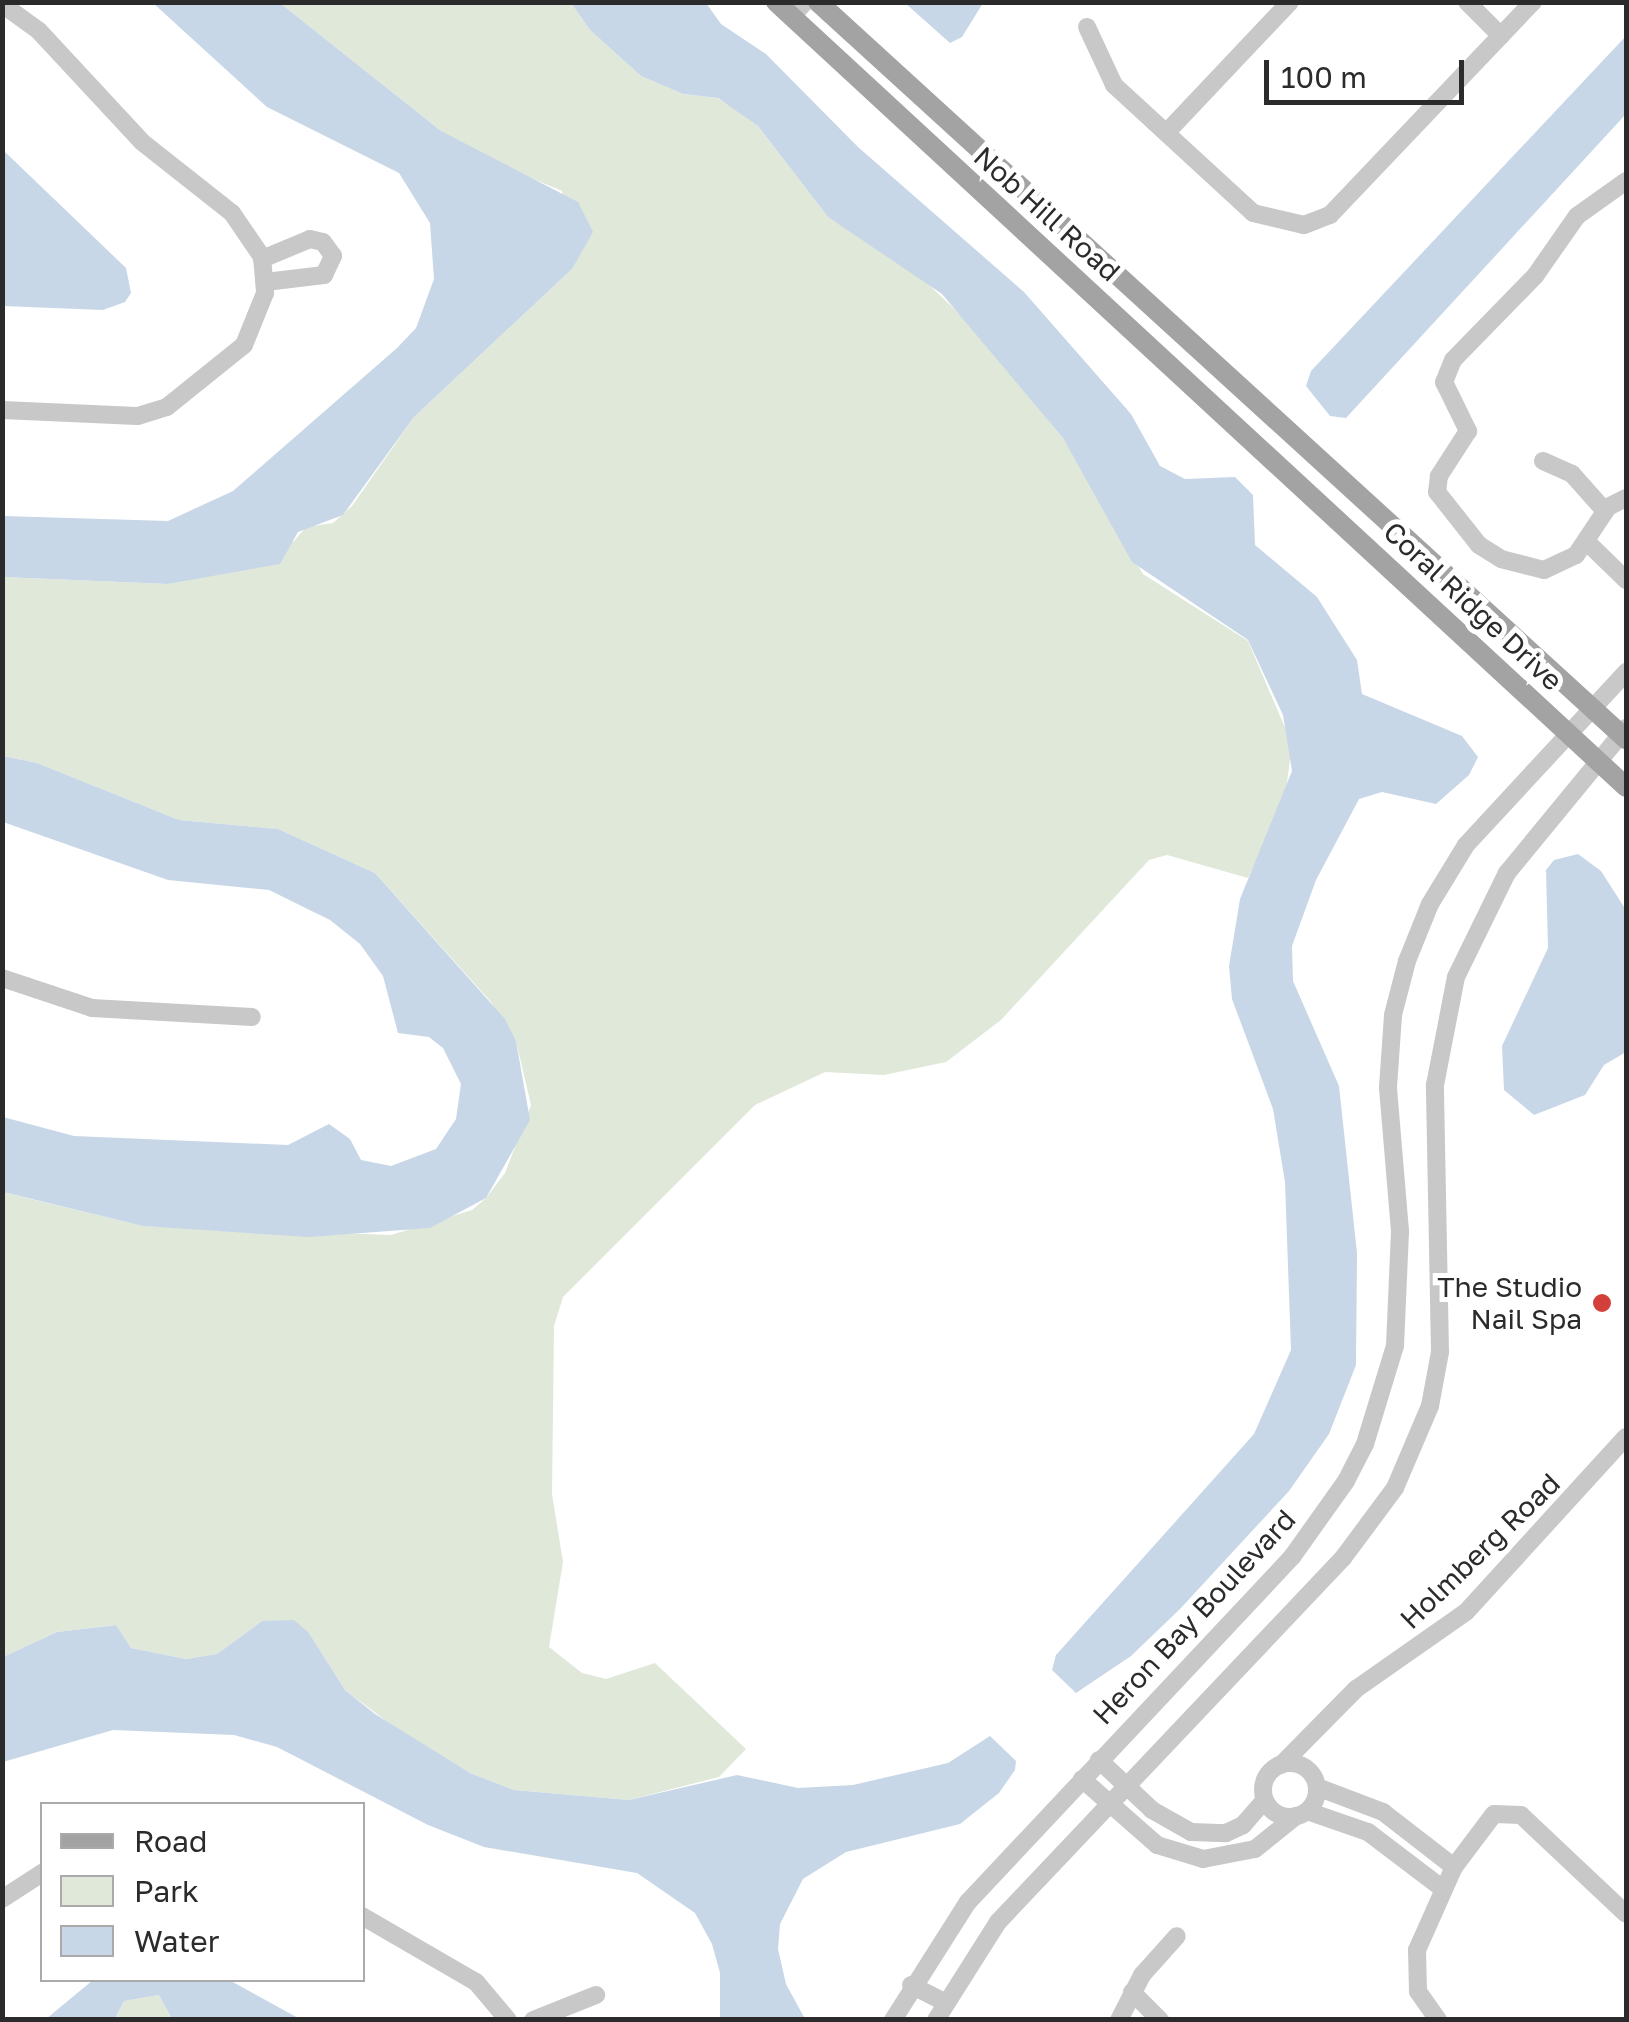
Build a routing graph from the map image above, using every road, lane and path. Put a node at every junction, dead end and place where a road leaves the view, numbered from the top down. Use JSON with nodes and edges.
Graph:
{"nodes":[{"id":1,"x":776,"y":2,"type":"edge"},
{"id":2,"x":818,"y":2,"type":"edge"},
{"id":3,"x":1290,"y":2,"type":"edge"},
{"id":4,"x":1466,"y":2,"type":"edge"},
{"id":5,"x":1533,"y":2,"type":"edge"},
{"id":6,"x":2,"y":4,"type":"edge"},
{"id":7,"x":798,"y":10,"type":"edge"},
{"id":8,"x":1087,"y":27,"type":"dead end"},
{"id":9,"x":1501,"y":36,"type":"junction"},
{"id":10,"x":1167,"y":132,"type":"junction"},
{"id":11,"x":1626,"y":181,"type":"edge"},
{"id":12,"x":2,"y":410,"type":"edge"},
{"id":13,"x":1300,"y":444,"type":"joint"},
{"id":14,"x":1543,"y":461,"type":"dead end"},
{"id":15,"x":1282,"y":465,"type":"joint"},
{"id":16,"x":1626,"y":498,"type":"edge"},
{"id":17,"x":1604,"y":511,"type":"junction"},
{"id":18,"x":1586,"y":541,"type":"junction"},
{"id":19,"x":1626,"y":580,"type":"edge"},
{"id":20,"x":1626,"y":672,"type":"edge"},
{"id":21,"x":1592,"y":708,"type":"junction"},
{"id":22,"x":1568,"y":734,"type":"junction"},
{"id":23,"x":1625,"y":734,"type":"edge"},
{"id":24,"x":1597,"y":760,"type":"junction"},
{"id":25,"x":1626,"y":787,"type":"edge"},
{"id":26,"x":2,"y":978,"type":"edge"},
{"id":27,"x":252,"y":1017,"type":"dead end"},
{"id":28,"x":1626,"y":1437,"type":"edge"},
{"id":29,"x":1316,"y":1732,"type":"junction"},
{"id":30,"x":1099,"y":1760,"type":"junction"},
{"id":31,"x":1280,"y":1764,"type":"junction"},
{"id":32,"x":1082,"y":1779,"type":"junction"},
{"id":33,"x":1314,"y":1780,"type":"junction"},
{"id":34,"x":1128,"y":1786,"type":"junction"},
{"id":35,"x":1265,"y":1800,"type":"junction"},
{"id":36,"x":1110,"y":1805,"type":"junction"},
{"id":37,"x":1302,"y":1814,"type":"junction"},
{"id":38,"x":1406,"y":1830,"type":"junction"},
{"id":39,"x":1392,"y":1850,"type":"junction"},
{"id":40,"x":1454,"y":1867,"type":"junction"},
{"id":41,"x":40,"y":1874,"type":"edge"},
{"id":42,"x":1443,"y":1889,"type":"junction"},
{"id":43,"x":2,"y":1898,"type":"edge"},
{"id":44,"x":1626,"y":1914,"type":"edge"},
{"id":45,"x":365,"y":1918,"type":"edge"},
{"id":46,"x":1177,"y":1936,"type":"dead end"},
{"id":47,"x":912,"y":1985,"type":"junction"},
{"id":48,"x":1132,"y":1992,"type":"junction"},
{"id":49,"x":596,"y":1995,"type":"dead end"},
{"id":50,"x":941,"y":2011,"type":"edge"},
{"id":51,"x":508,"y":2020,"type":"edge"},
{"id":52,"x":533,"y":2020,"type":"edge"},
{"id":53,"x":893,"y":2020,"type":"edge"},
{"id":54,"x":1119,"y":2020,"type":"edge"},
{"id":55,"x":1160,"y":2020,"type":"edge"},
{"id":56,"x":1438,"y":2020,"type":"edge"}],
"edges":[{"from":1,"to":7,"type":"main road","name":"Nob Hill Road"},
{"from":2,"to":13,"type":"main road","name":"Nob Hill Road"},
{"from":3,"to":10,"type":"street"},
{"from":4,"to":9,"type":"street"},
{"from":5,"to":9,"type":"street"},
{"from":6,"to":12,"type":"street"},
{"from":7,"to":15,"type":"main road","name":"Nob Hill Road"},
{"from":8,"to":10,"type":"street"},
{"from":9,"to":10,"type":"street"},
{"from":11,"to":18,"type":"street"},
{"from":13,"to":21,"type":"main road","name":"Coral Ridge Drive"},
{"from":14,"to":17,"type":"street"},
{"from":15,"to":22,"type":"main road","name":"Coral Ridge Drive"},
{"from":16,"to":17,"type":"street"},
{"from":17,"to":18,"type":"street"},
{"from":18,"to":19,"type":"street"},
{"from":20,"to":21,"type":"street","name":"Heron Bay Boulevard"},
{"from":21,"to":22,"type":"street","name":"Heron Bay Boulevard"},
{"from":21,"to":23,"type":"main road","name":"Coral Ridge Drive"},
{"from":22,"to":24,"type":"main road","name":"Coral Ridge Drive"},
{"from":22,"to":30,"type":"street","name":"Heron Bay Boulevard"},
{"from":23,"to":24,"type":"street"},
{"from":24,"to":25,"type":"main road","name":"Coral Ridge Drive"},
{"from":24,"to":34,"type":"street"},
{"from":26,"to":27,"type":"street"},
{"from":28,"to":29,"type":"street","name":"Holmberg Road"},
{"from":29,"to":31,"type":"street","name":"Holmberg Road"},
{"from":29,"to":33,"type":"street"},
{"from":30,"to":32,"type":"street","name":"Heron Bay Boulevard"},
{"from":30,"to":34,"type":"street"},
{"from":31,"to":33,"type":"street"},
{"from":31,"to":35,"type":"street"},
{"from":32,"to":36,"type":"street"},
{"from":32,"to":47,"type":"street","name":"Heron Bay Boulevard"},
{"from":33,"to":37,"type":"street"},
{"from":33,"to":38,"type":"street"},
{"from":34,"to":35,"type":"street"},
{"from":34,"to":36,"type":"street"},
{"from":35,"to":37,"type":"street"},
{"from":36,"to":37,"type":"street"},
{"from":36,"to":50,"type":"street"},
{"from":37,"to":39,"type":"street"},
{"from":38,"to":39,"type":"street"},
{"from":38,"to":40,"type":"street"},
{"from":39,"to":42,"type":"street"},
{"from":40,"to":42,"type":"street"},
{"from":40,"to":44,"type":"street"},
{"from":41,"to":43,"type":"street"},
{"from":42,"to":56,"type":"street"},
{"from":45,"to":51,"type":"street"},
{"from":46,"to":48,"type":"street"},
{"from":47,"to":50,"type":"street"},
{"from":47,"to":53,"type":"street","name":"Heron Bay Boulevard"},
{"from":48,"to":54,"type":"street"},
{"from":48,"to":55,"type":"street"},
{"from":49,"to":52,"type":"street"}]}
